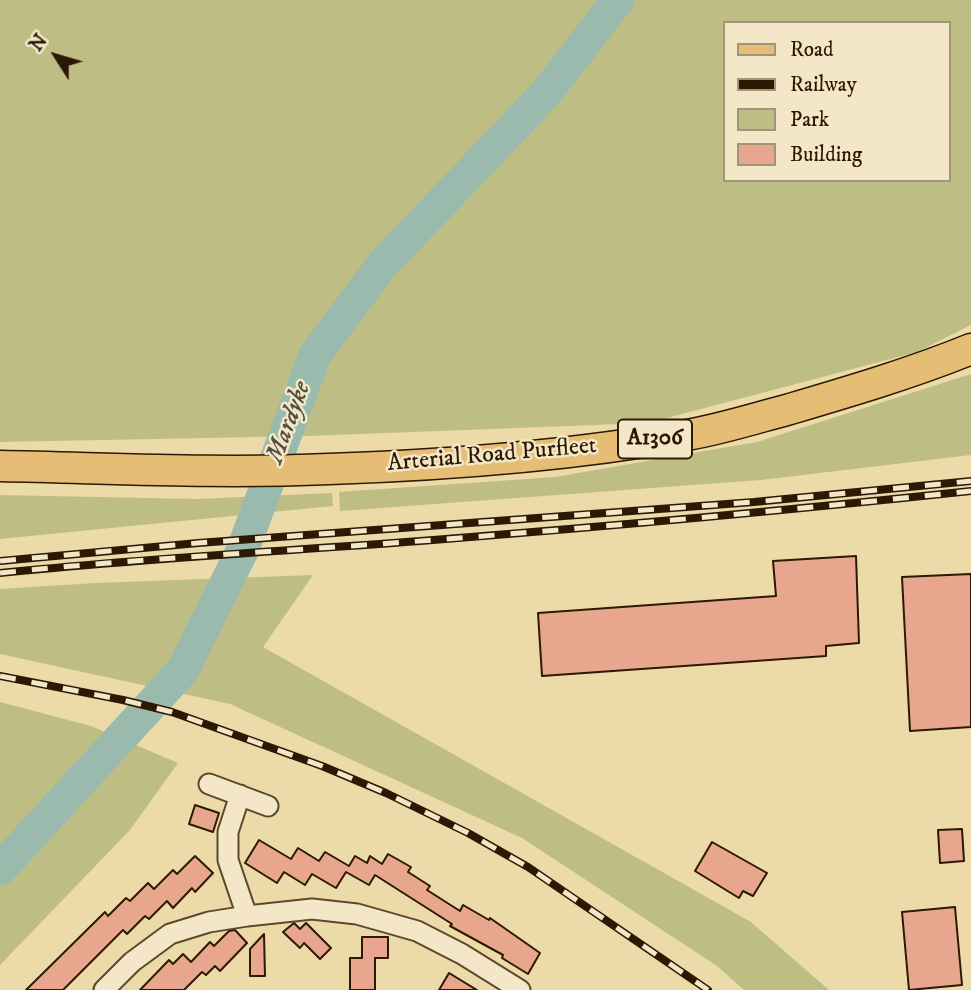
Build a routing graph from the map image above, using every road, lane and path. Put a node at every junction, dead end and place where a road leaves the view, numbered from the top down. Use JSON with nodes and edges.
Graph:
{"nodes":[{"id":1,"x":971,"y":349,"type":"edge"},
{"id":2,"x":0,"y":466,"type":"edge"},
{"id":3,"x":209,"y":784,"type":"dead end"},
{"id":4,"x":240,"y":795,"type":"junction"},
{"id":5,"x":268,"y":806,"type":"dead end"},
{"id":6,"x":247,"y":916,"type":"junction"},
{"id":7,"x":104,"y":990,"type":"edge"},
{"id":8,"x":520,"y":990,"type":"edge"}],
"edges":[{"from":1,"to":2,"type":"main road","name":"Arterial Road Purfleet","number":"A1306"},
{"from":3,"to":4,"type":"street"},
{"from":4,"to":5,"type":"street"},
{"from":4,"to":6,"type":"street"},
{"from":6,"to":7,"type":"street"},
{"from":6,"to":8,"type":"street"}]}
